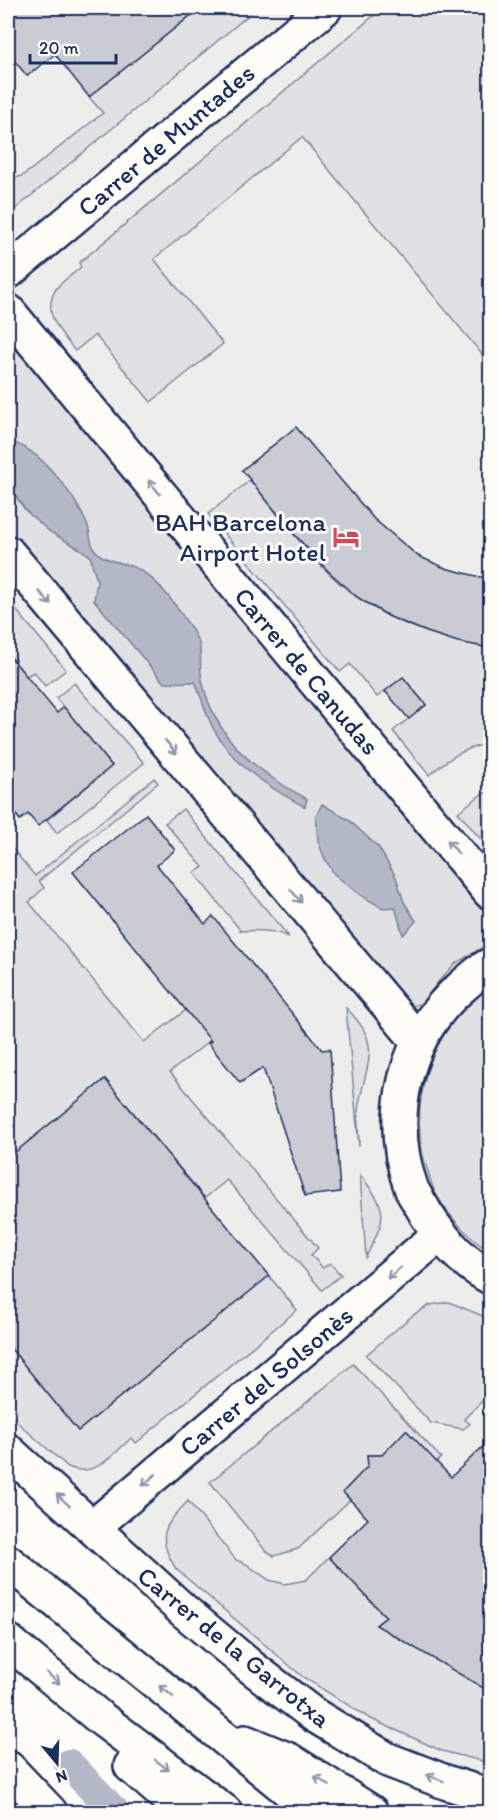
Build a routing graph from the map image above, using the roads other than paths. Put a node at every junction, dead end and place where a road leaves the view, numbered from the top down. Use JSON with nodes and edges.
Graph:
{"nodes":[{"id":1,"x":325,"y":8,"type":"edge"},
{"id":2,"x":8,"y":272,"type":"edge"},
{"id":3,"x":8,"y":311,"type":"edge"},
{"id":4,"x":8,"y":553,"type":"edge"},
{"id":5,"x":490,"y":892,"type":"edge"},
{"id":6,"x":490,"y":965,"type":"edge"},
{"id":7,"x":418,"y":1041,"type":"junction"},
{"id":8,"x":439,"y":1235,"type":"junction"},
{"id":9,"x":490,"y":1277,"type":"edge"},
{"id":10,"x":8,"y":1451,"type":"edge"},
{"id":11,"x":93,"y":1527,"type":"junction"},
{"id":12,"x":8,"y":1562,"type":"edge"},
{"id":13,"x":8,"y":1641,"type":"edge"},
{"id":14,"x":99,"y":1717,"type":"junction"},
{"id":15,"x":212,"y":1728,"type":"junction"},
{"id":16,"x":8,"y":1768,"type":"edge"},
{"id":17,"x":490,"y":1796,"type":"edge"},
{"id":18,"x":50,"y":1812,"type":"edge"},
{"id":19,"x":184,"y":1812,"type":"edge"},
{"id":20,"x":225,"y":1812,"type":"edge"},
{"id":21,"x":315,"y":1812,"type":"edge"},
{"id":22,"x":372,"y":1812,"type":"edge"}],
"edges":[{"from":1,"to":2,"type":"main road","name":"Carrer de Muntades"},
{"from":5,"to":3,"type":"main road","name":"Carrer de Canudas","one_way":true},
{"from":4,"to":7,"type":"main road","one_way":true},
{"from":6,"to":7,"type":"main road"},
{"from":7,"to":8,"type":"main road"},
{"from":8,"to":9,"type":"main road"},
{"from":8,"to":11,"type":"main road","name":"Carrer del Solsonès","one_way":true},
{"from":11,"to":10,"type":"main road","name":"Carrer de la Garrotxa","one_way":true},
{"from":17,"to":11,"type":"main road","name":"Carrer de la Garrotxa","one_way":true},
{"from":15,"to":12,"type":"main road","one_way":true},
{"from":13,"to":14,"type":"main road","one_way":true},
{"from":14,"to":19,"type":"main road"},
{"from":14,"to":20,"type":"main road","one_way":true},
{"from":15,"to":21,"type":"main road"},
{"from":22,"to":15,"type":"main road","one_way":true},
{"from":16,"to":18,"type":"main road"}]}
